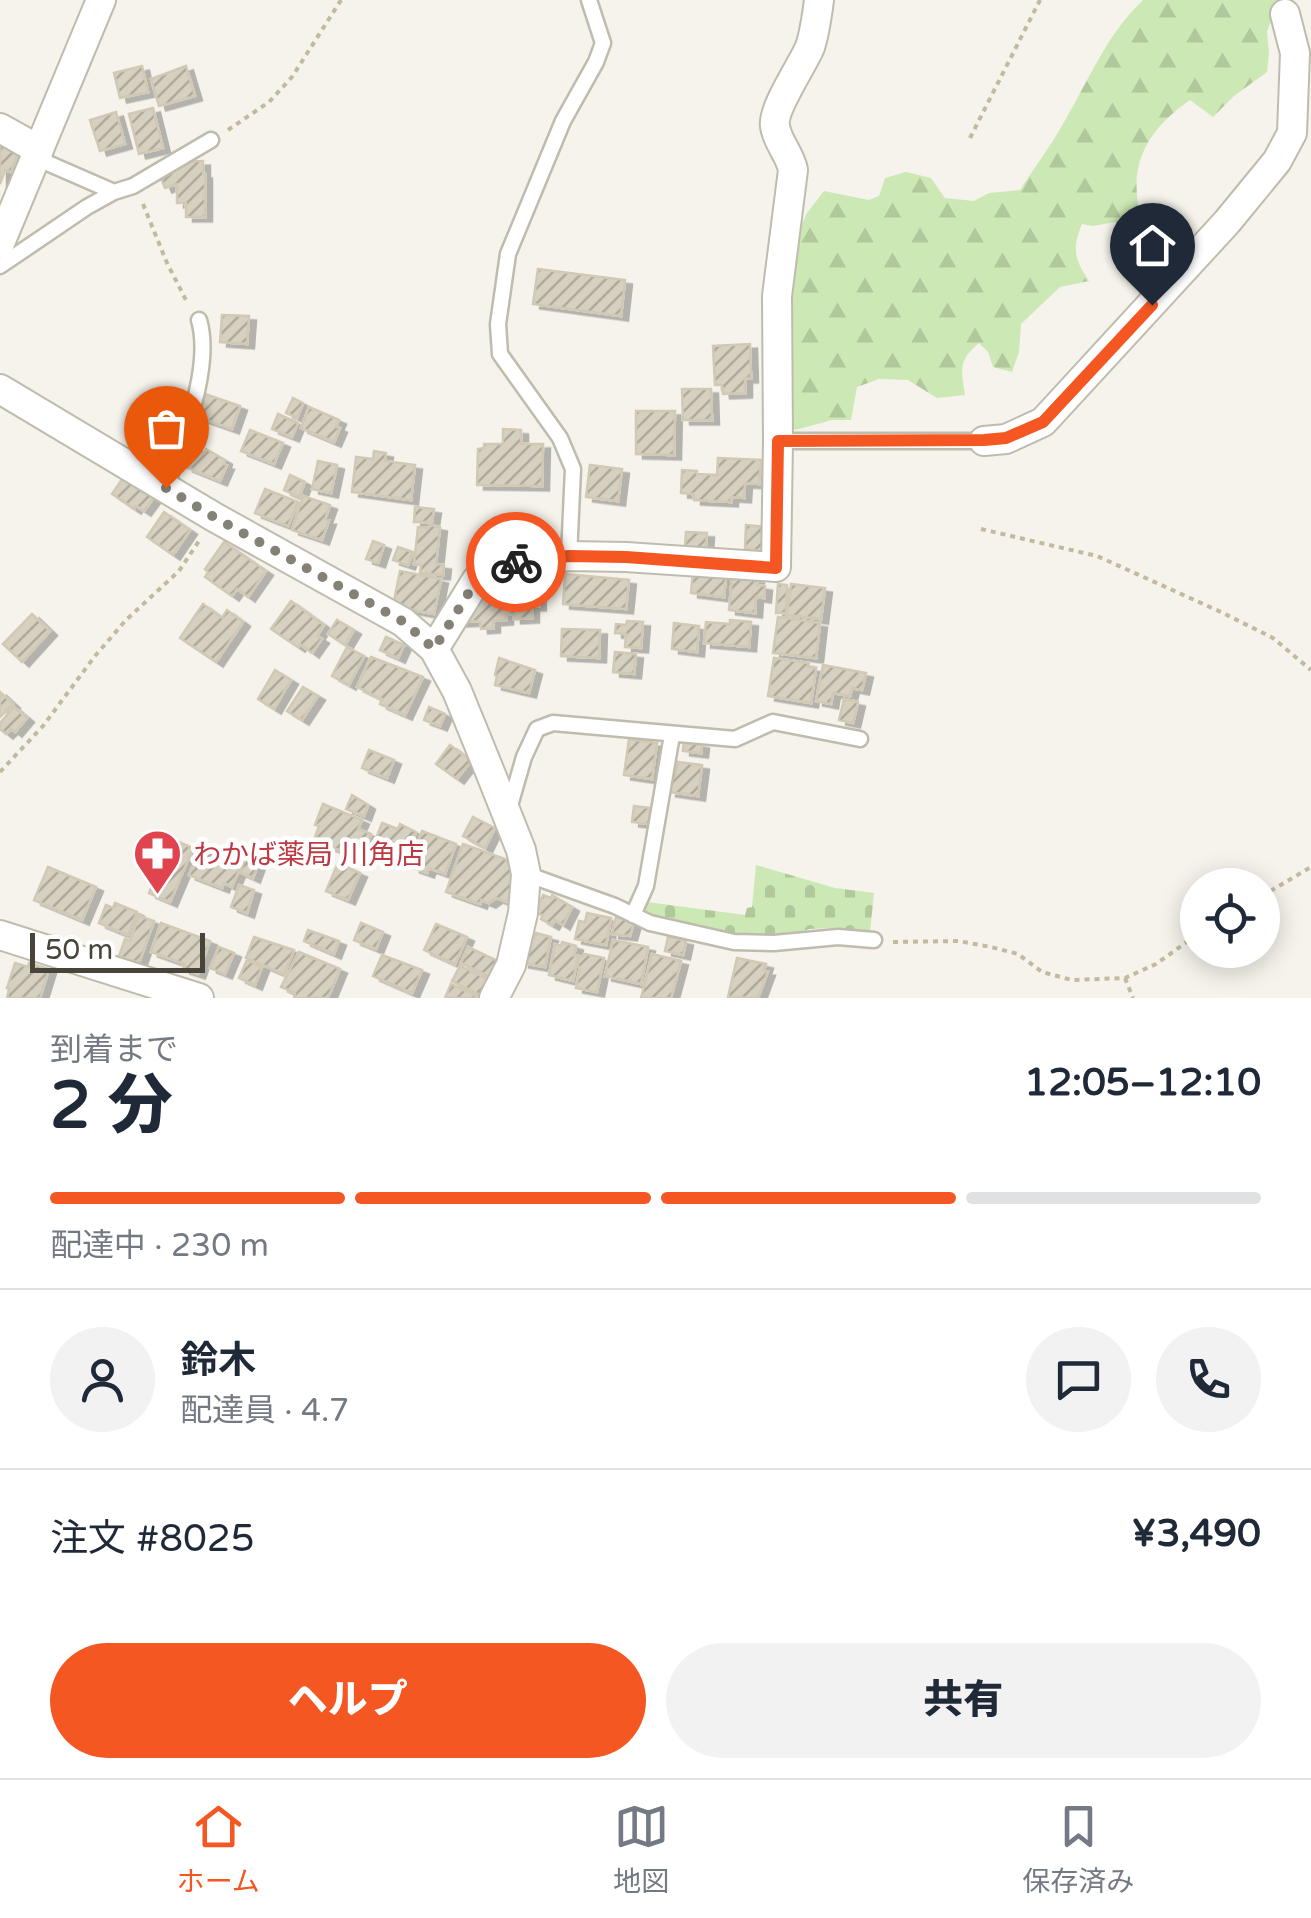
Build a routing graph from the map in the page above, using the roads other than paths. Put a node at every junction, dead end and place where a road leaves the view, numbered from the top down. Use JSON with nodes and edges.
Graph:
{"nodes":[{"id":1,"x":101,"y":0,"type":"edge"},
{"id":2,"x":589,"y":0,"type":"edge"},
{"id":3,"x":820,"y":0,"type":"edge"},
{"id":4,"x":1285,"y":14,"type":"dead end"},
{"id":5,"x":0,"y":128,"type":"edge"},
{"id":6,"x":211,"y":140,"type":"road end"},
{"id":7,"x":38,"y":154,"type":"junction"},
{"id":8,"x":114,"y":192,"type":"junction"},
{"id":9,"x":0,"y":244,"type":"edge"},
{"id":10,"x":0,"y":266,"type":"edge"},
{"id":11,"x":200,"y":320,"type":"road end"},
{"id":12,"x":0,"y":388,"type":"edge"},
{"id":13,"x":984,"y":440,"type":"joint"},
{"id":14,"x":778,"y":441,"type":"junction"},
{"id":15,"x":166,"y":488,"type":"junction"},
{"id":16,"x":569,"y":556,"type":"junction"},
{"id":17,"x":434,"y":649,"type":"junction"},
{"id":18,"x":672,"y":735,"type":"junction"},
{"id":19,"x":860,"y":739,"type":"dead end"},
{"id":20,"x":507,"y":815,"type":"junction"},
{"id":21,"x":526,"y":874,"type":"junction"},
{"id":22,"x":633,"y":915,"type":"junction"},
{"id":23,"x":0,"y":934,"type":"edge"},
{"id":24,"x":874,"y":940,"type":"road end"},
{"id":25,"x":199,"y":998,"type":"edge"},
{"id":26,"x":494,"y":998,"type":"edge"}],
"edges":[{"from":1,"to":7,"type":"street"},
{"from":2,"to":16,"type":"lane"},
{"from":3,"to":14,"type":"street"},
{"from":4,"to":13,"type":"street"},
{"from":5,"to":7,"type":"street"},
{"from":6,"to":8,"type":"lane"},
{"from":7,"to":8,"type":"lane"},
{"from":7,"to":9,"type":"street"},
{"from":8,"to":10,"type":"lane"},
{"from":11,"to":15,"type":"lane"},
{"from":12,"to":15,"type":"street"},
{"from":13,"to":14,"type":"lane"},
{"from":14,"to":16,"type":"street"},
{"from":15,"to":17,"type":"street"},
{"from":16,"to":17,"type":"street"},
{"from":17,"to":20,"type":"street"},
{"from":18,"to":19,"type":"lane"},
{"from":18,"to":20,"type":"lane"},
{"from":18,"to":22,"type":"lane"},
{"from":20,"to":21,"type":"street"},
{"from":21,"to":22,"type":"lane"},
{"from":21,"to":26,"type":"street"},
{"from":22,"to":24,"type":"lane"},
{"from":23,"to":25,"type":"street"}]}
